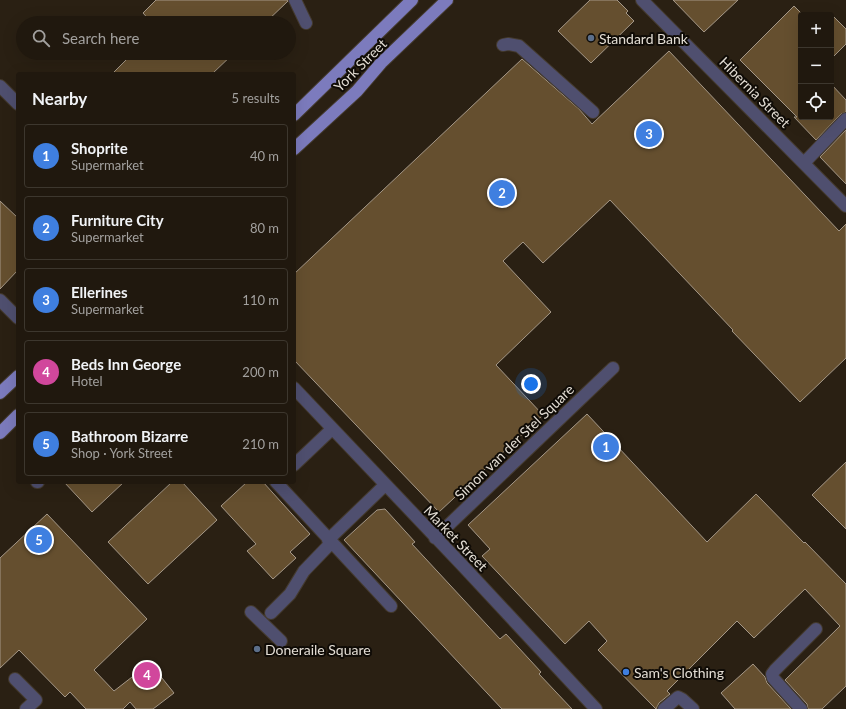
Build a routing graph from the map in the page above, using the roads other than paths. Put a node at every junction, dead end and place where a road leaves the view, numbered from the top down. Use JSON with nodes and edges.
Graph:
{"nodes":[{"id":1,"x":295,"y":0,"type":"edge"},
{"id":2,"x":412,"y":0,"type":"edge"},
{"id":3,"x":447,"y":0,"type":"edge"},
{"id":4,"x":642,"y":0,"type":"edge"},
{"id":5,"x":306,"y":23,"type":"dead end"},
{"id":6,"x":503,"y":45,"type":"dead end"},
{"id":7,"x":0,"y":86,"type":"edge"},
{"id":8,"x":16,"y":102,"type":"edge"},
{"id":9,"x":593,"y":112,"type":"dead end"},
{"id":10,"x":296,"y":113,"type":"edge"},
{"id":11,"x":846,"y":119,"type":"edge"},
{"id":12,"x":296,"y":147,"type":"edge"},
{"id":13,"x":804,"y":163,"type":"junction"},
{"id":14,"x":846,"y":206,"type":"edge"},
{"id":15,"x":0,"y":300,"type":"edge"},
{"id":16,"x":16,"y":316,"type":"edge"},
{"id":17,"x":613,"y":368,"type":"dead end"},
{"id":18,"x":16,"y":378,"type":"edge"},
{"id":19,"x":296,"y":390,"type":"edge"},
{"id":20,"x":0,"y":393,"type":"edge"},
{"id":21,"x":16,"y":417,"type":"edge"},
{"id":22,"x":332,"y":429,"type":"junction"},
{"id":23,"x":0,"y":433,"type":"edge"},
{"id":24,"x":296,"y":463,"type":"edge"},
{"id":25,"x":278,"y":484,"type":"edge"},
{"id":26,"x":385,"y":485,"type":"junction"},
{"id":27,"x":436,"y":538,"type":"junction"},
{"id":28,"x":329,"y":542,"type":"junction"},
{"id":29,"x":391,"y":606,"type":"dead end"},
{"id":30,"x":251,"y":612,"type":"dead end"},
{"id":31,"x":271,"y":613,"type":"dead end"},
{"id":32,"x":816,"y":629,"type":"dead end"},
{"id":33,"x":280,"y":641,"type":"dead end"},
{"id":34,"x":15,"y":679,"type":"dead end"},
{"id":35,"x":26,"y":709,"type":"edge"},
{"id":36,"x":596,"y":709,"type":"edge"},
{"id":37,"x":664,"y":709,"type":"edge"},
{"id":38,"x":693,"y":709,"type":"edge"},
{"id":39,"x":801,"y":709,"type":"edge"}],
"edges":[{"from":1,"to":5,"type":"street"},
{"from":2,"to":10,"type":"main road","name":"York Street"},
{"from":3,"to":12,"type":"main road","name":"York Street"},
{"from":4,"to":13,"type":"street","name":"Hibernia Street"},
{"from":6,"to":9,"type":"street"},
{"from":7,"to":8,"type":"street"},
{"from":11,"to":13,"type":"street"},
{"from":13,"to":14,"type":"street","name":"Hibernia Street"},
{"from":15,"to":16,"type":"street"},
{"from":17,"to":27,"type":"street","name":"Simon van der Stel Square"},
{"from":18,"to":20,"type":"main road"},
{"from":19,"to":22,"type":"street","name":"Market Street"},
{"from":21,"to":23,"type":"main road"},
{"from":22,"to":24,"type":"street"},
{"from":22,"to":26,"type":"street","name":"Market Street"},
{"from":25,"to":28,"type":"street"},
{"from":26,"to":27,"type":"street","name":"Market Street"},
{"from":26,"to":28,"type":"street"},
{"from":27,"to":36,"type":"street","name":"Market Street"},
{"from":28,"to":29,"type":"street"},
{"from":28,"to":31,"type":"street"},
{"from":30,"to":33,"type":"street"},
{"from":32,"to":39,"type":"street"},
{"from":34,"to":35,"type":"street"},
{"from":37,"to":38,"type":"street"}]}
